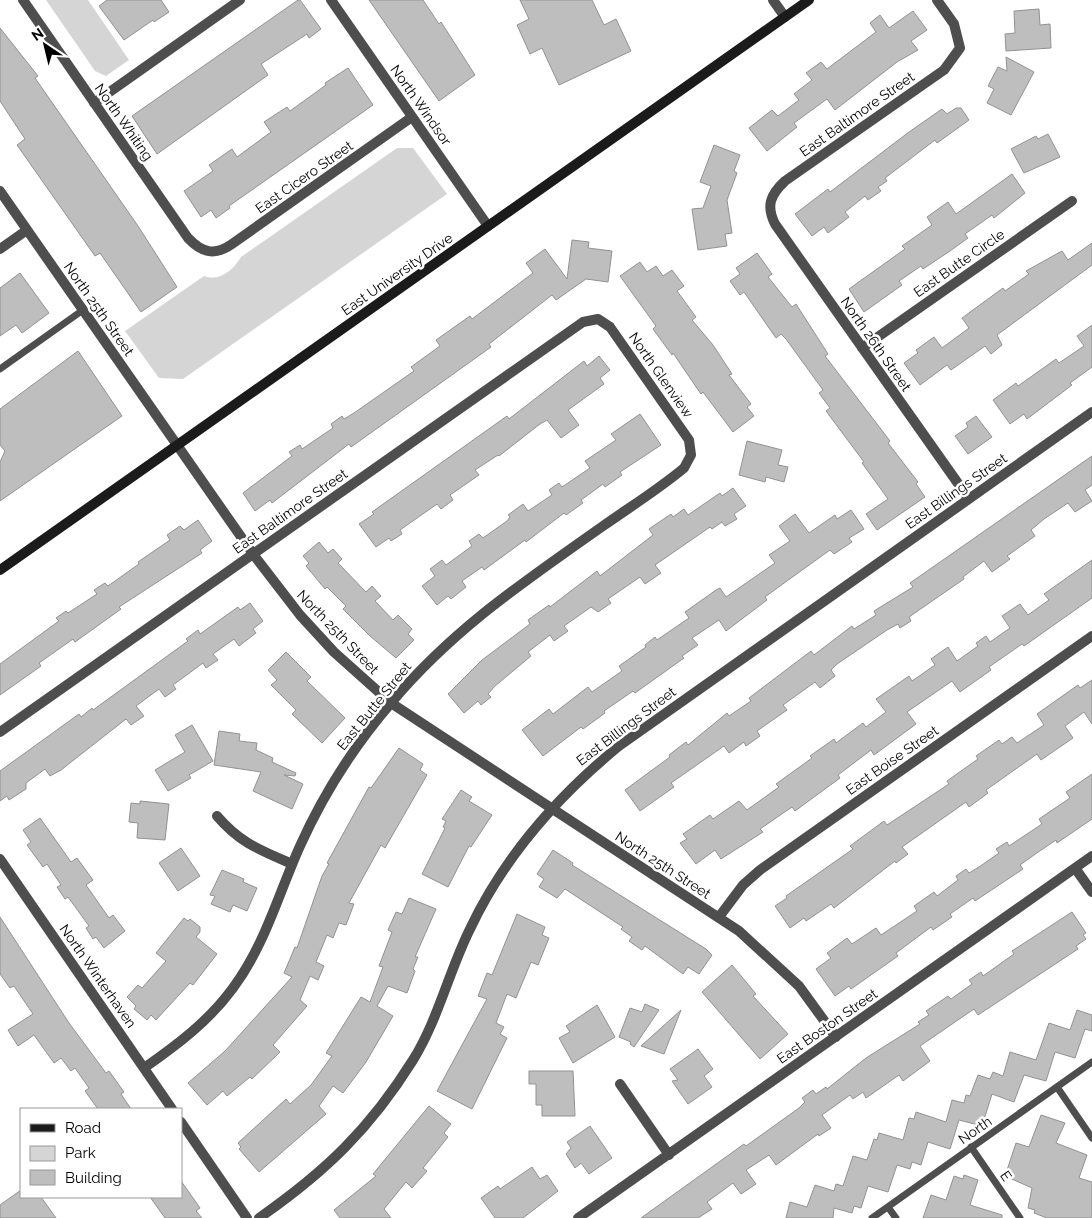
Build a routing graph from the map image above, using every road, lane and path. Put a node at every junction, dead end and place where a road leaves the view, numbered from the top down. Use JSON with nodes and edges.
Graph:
{"nodes":[{"id":1,"x":23,"y":0,"type":"edge"},
{"id":2,"x":240,"y":0,"type":"edge"},
{"id":3,"x":331,"y":0,"type":"edge"},
{"id":4,"x":773,"y":0,"type":"edge"},
{"id":5,"x":809,"y":0,"type":"edge"},
{"id":6,"x":937,"y":0,"type":"edge"},
{"id":7,"x":785,"y":17,"type":"junction"},
{"id":8,"x":94,"y":103,"type":"junction"},
{"id":9,"x":412,"y":117,"type":"junction"},
{"id":10,"x":0,"y":191,"type":"edge"},
{"id":11,"x":769,"y":201,"type":"joint"},
{"id":12,"x":1072,"y":201,"type":"dead end"},
{"id":13,"x":488,"y":226,"type":"junction"},
{"id":14,"x":27,"y":230,"type":"junction"},
{"id":15,"x":0,"y":249,"type":"edge"},
{"id":16,"x":208,"y":253,"type":"joint"},
{"id":17,"x":83,"y":310,"type":"junction"},
{"id":18,"x":598,"y":319,"type":"joint"},
{"id":19,"x":862,"y":348,"type":"junction"},
{"id":20,"x":0,"y":369,"type":"edge"},
{"id":21,"x":1092,"y":412,"type":"edge"},
{"id":22,"x":176,"y":445,"type":"junction"},
{"id":23,"x":691,"y":454,"type":"joint"},
{"id":24,"x":969,"y":499,"type":"junction"},
{"id":25,"x":253,"y":554,"type":"junction"},
{"id":26,"x":0,"y":570,"type":"edge"},
{"id":27,"x":1092,"y":636,"type":"edge"},
{"id":28,"x":391,"y":703,"type":"junction"},
{"id":29,"x":0,"y":732,"type":"edge"},
{"id":30,"x":551,"y":808,"type":"junction"},
{"id":31,"x":218,"y":816,"type":"dead end"},
{"id":32,"x":1092,"y":856,"type":"edge"},
{"id":33,"x":0,"y":859,"type":"edge"},
{"id":34,"x":292,"y":864,"type":"junction"},
{"id":35,"x":1075,"y":868,"type":"junction"},
{"id":36,"x":1092,"y":892,"type":"edge"},
{"id":37,"x":718,"y":917,"type":"junction"},
{"id":38,"x":836,"y":1037,"type":"junction"},
{"id":39,"x":1092,"y":1062,"type":"edge"},
{"id":40,"x":144,"y":1068,"type":"junction"},
{"id":41,"x":620,"y":1084,"type":"dead end"},
{"id":42,"x":1057,"y":1087,"type":"junction"},
{"id":43,"x":171,"y":1108,"type":"edge"},
{"id":44,"x":182,"y":1123,"type":"edge"},
{"id":45,"x":1092,"y":1138,"type":"edge"},
{"id":46,"x":971,"y":1148,"type":"junction"},
{"id":47,"x":669,"y":1155,"type":"junction"},
{"id":48,"x":888,"y":1207,"type":"junction"},
{"id":49,"x":247,"y":1218,"type":"edge"},
{"id":50,"x":259,"y":1218,"type":"edge"},
{"id":51,"x":578,"y":1218,"type":"edge"},
{"id":52,"x":872,"y":1218,"type":"edge"},
{"id":53,"x":896,"y":1218,"type":"edge"},
{"id":54,"x":1020,"y":1218,"type":"edge"}],
"edges":[{"from":1,"to":8,"type":"street","name":"North Whiting"},
{"from":2,"to":8,"type":"street"},
{"from":3,"to":9,"type":"street","name":"North Windsor"},
{"from":4,"to":7,"type":"street"},
{"from":5,"to":7,"type":"main road","name":"East University Drive"},
{"from":6,"to":11,"type":"street","name":"East Baltimore Street"},
{"from":7,"to":13,"type":"main road","name":"East University Drive"},
{"from":8,"to":16,"type":"street","name":"North Whiting"},
{"from":9,"to":13,"type":"street","name":"North Windsor"},
{"from":9,"to":16,"type":"street","name":"East Cicero Street"},
{"from":10,"to":14,"type":"street","name":"North 25th Street"},
{"from":11,"to":19,"type":"street","name":"North 26th Street"},
{"from":12,"to":19,"type":"street","name":"East Butte Circle"},
{"from":13,"to":22,"type":"main road","name":"East University Drive"},
{"from":14,"to":15,"type":"street"},
{"from":14,"to":17,"type":"street","name":"North 25th Street"},
{"from":17,"to":20,"type":"lane"},
{"from":17,"to":22,"type":"street","name":"North 25th Street"},
{"from":18,"to":23,"type":"street","name":"North Glenview"},
{"from":18,"to":25,"type":"street","name":"East Baltimore Street"},
{"from":19,"to":24,"type":"street","name":"North 26th Street"},
{"from":21,"to":24,"type":"street","name":"East Billings Street"},
{"from":22,"to":25,"type":"street","name":"North 25th Street"},
{"from":22,"to":26,"type":"main road","name":"East University Drive"},
{"from":23,"to":28,"type":"street","name":"East Butte Street"},
{"from":24,"to":30,"type":"street","name":"East Billings Street"},
{"from":25,"to":28,"type":"street","name":"North 25th Street"},
{"from":25,"to":29,"type":"street","name":"East Baltimore Street"},
{"from":27,"to":37,"type":"street","name":"East Boise Street"},
{"from":28,"to":30,"type":"street","name":"North 25th Street"},
{"from":28,"to":34,"type":"street","name":"East Butte Street"},
{"from":30,"to":37,"type":"street","name":"North 25th Street"},
{"from":30,"to":50,"type":"street","name":"East Billings Street"},
{"from":31,"to":34,"type":"street"},
{"from":32,"to":35,"type":"street","name":"East Boston Street"},
{"from":33,"to":40,"type":"street","name":"North Winterhaven"},
{"from":34,"to":40,"type":"street","name":"East Butte Street"},
{"from":35,"to":36,"type":"street"},
{"from":35,"to":38,"type":"street","name":"East Boston Street"},
{"from":37,"to":38,"type":"street","name":"North 25th Street"},
{"from":38,"to":47,"type":"street","name":"East Boston Street"},
{"from":39,"to":42,"type":"lane","name":"North"},
{"from":40,"to":43,"type":"street","name":"North Winterhaven"},
{"from":41,"to":47,"type":"street"},
{"from":42,"to":45,"type":"lane"},
{"from":42,"to":46,"type":"lane","name":"North"},
{"from":44,"to":49,"type":"street"},
{"from":46,"to":48,"type":"lane","name":"North"},
{"from":46,"to":54,"type":"lane","name":"E"},
{"from":47,"to":51,"type":"street","name":"East Boston Street"},
{"from":48,"to":52,"type":"lane","name":"North"},
{"from":48,"to":53,"type":"lane"}]}
